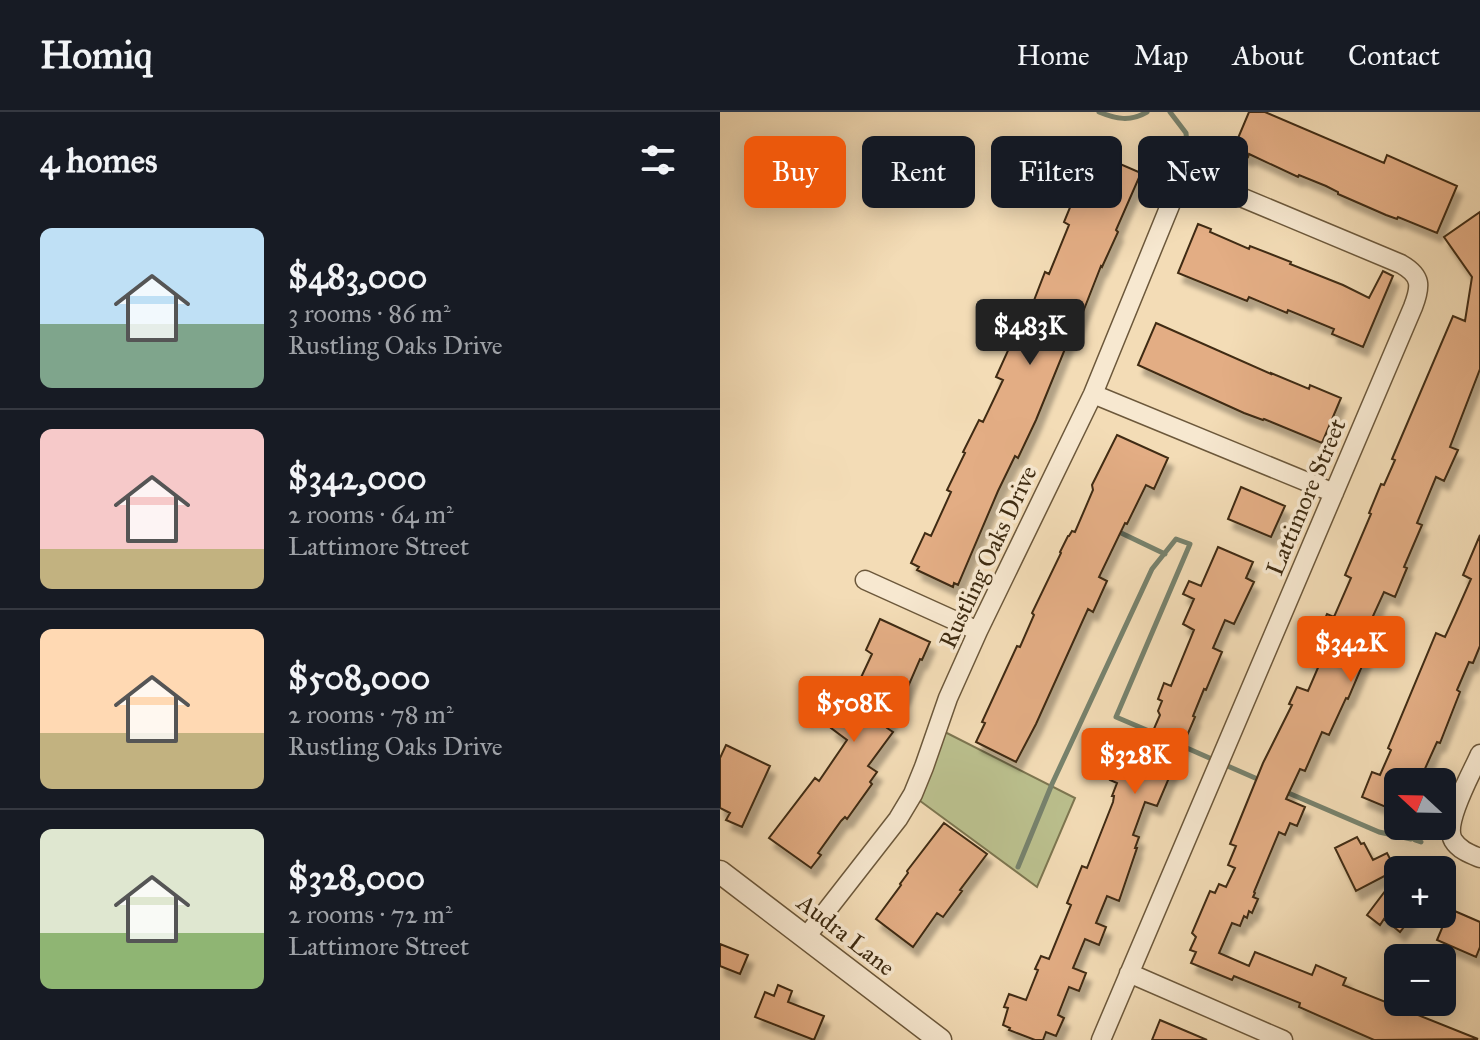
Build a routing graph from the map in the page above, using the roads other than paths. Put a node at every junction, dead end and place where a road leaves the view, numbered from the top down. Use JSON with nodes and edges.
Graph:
{"nodes":[{"id":1,"x":1418,"y":280,"type":"joint"},
{"id":2,"x":1093,"y":394,"type":"junction"},
{"id":3,"x":1334,"y":493,"type":"junction"},
{"id":4,"x":865,"y":580,"type":"dead end"},
{"id":5,"x":978,"y":631,"type":"junction"},
{"id":6,"x":1480,"y":754,"type":"edge"},
{"id":7,"x":1480,"y":858,"type":"edge"},
{"id":8,"x":720,"y":872,"type":"edge"},
{"id":9,"x":806,"y":937,"type":"junction"},
{"id":10,"x":1129,"y":973,"type":"junction"},
{"id":11,"x":940,"y":1040,"type":"edge"},
{"id":12,"x":1101,"y":1040,"type":"edge"},
{"id":13,"x":1283,"y":1040,"type":"edge"}],
"edges":[{"from":1,"to":2,"type":"street","name":"Rustling Oaks Drive"},
{"from":1,"to":3,"type":"street","name":"Lattimore Street"},
{"from":2,"to":3,"type":"street"},
{"from":2,"to":5,"type":"street","name":"Rustling Oaks Drive"},
{"from":3,"to":10,"type":"street","name":"Lattimore Street"},
{"from":4,"to":5,"type":"street"},
{"from":5,"to":9,"type":"street","name":"Rustling Oaks Drive"},
{"from":6,"to":7,"type":"street"},
{"from":8,"to":9,"type":"street","name":"Audra Lane"},
{"from":9,"to":11,"type":"street","name":"Audra Lane"},
{"from":10,"to":12,"type":"street","name":"Lattimore Street"},
{"from":10,"to":13,"type":"street"}]}
